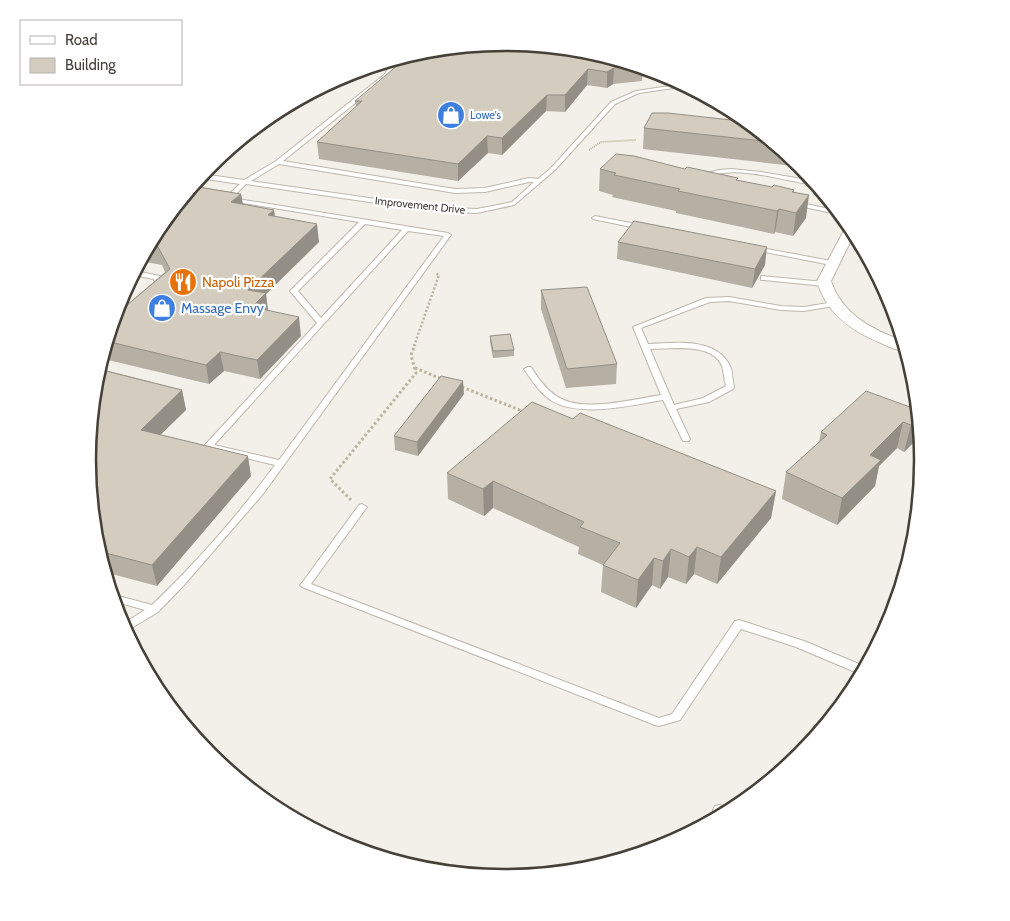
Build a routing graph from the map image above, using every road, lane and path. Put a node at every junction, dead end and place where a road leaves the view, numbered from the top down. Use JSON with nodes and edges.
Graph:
{"nodes":[{"id":1,"x":392,"y":67,"type":"edge"},
{"id":2,"x":673,"y":87,"type":"edge"},
{"id":3,"x":636,"y":140,"type":"dead end"},
{"id":4,"x":584,"y":153,"type":"dead end"},
{"id":5,"x":278,"y":162,"type":"junction"},
{"id":6,"x":210,"y":178,"type":"edge"},
{"id":7,"x":540,"y":180,"type":"junction"},
{"id":8,"x":805,"y":182,"type":"edge"},
{"id":9,"x":244,"y":183,"type":"junction"},
{"id":10,"x":714,"y":184,"type":"edge"},
{"id":11,"x":793,"y":203,"type":"edge"},
{"id":12,"x":830,"y":211,"type":"edge"},
{"id":13,"x":596,"y":218,"type":"dead end"},
{"id":14,"x":364,"y":221,"type":"junction"},
{"id":15,"x":407,"y":228,"type":"junction"},
{"id":16,"x":644,"y":228,"type":"edge"},
{"id":17,"x":846,"y":234,"type":"edge"},
{"id":18,"x":752,"y":248,"type":"edge"},
{"id":19,"x":831,"y":263,"type":"junction"},
{"id":20,"x":422,"y":268,"type":"junction"},
{"id":21,"x":141,"y":274,"type":"edge"},
{"id":22,"x":764,"y":278,"type":"dead end"},
{"id":23,"x":824,"y":284,"type":"junction"},
{"id":24,"x":151,"y":292,"type":"edge"},
{"id":25,"x":834,"y":304,"type":"junction"},
{"id":26,"x":321,"y":323,"type":"junction"},
{"id":27,"x":897,"y":344,"type":"edge"},
{"id":28,"x":645,"y":347,"type":"junction"},
{"id":29,"x":415,"y":368,"type":"junction"},
{"id":30,"x":528,"y":369,"type":"dead end"},
{"id":31,"x":450,"y":382,"type":"edge"},
{"id":32,"x":460,"y":386,"type":"edge"},
{"id":33,"x":666,"y":397,"type":"junction"},
{"id":34,"x":671,"y":408,"type":"junction"},
{"id":35,"x":531,"y":415,"type":"edge"},
{"id":36,"x":686,"y":438,"type":"dead end"},
{"id":37,"x":280,"y":463,"type":"junction"},
{"id":38,"x":362,"y":507,"type":"joint"},
{"id":39,"x":120,"y":599,"type":"edge"},
{"id":40,"x":154,"y":609,"type":"junction"},
{"id":41,"x":130,"y":624,"type":"edge"},
{"id":42,"x":857,"y":668,"type":"edge"}],
"edges":[{"from":1,"to":5,"type":"lane"},
{"from":2,"to":7,"type":"lane","name":"Improvement Drive"},
{"from":3,"to":4,"type":"path"},
{"from":5,"to":7,"type":"lane"},
{"from":5,"to":9,"type":"lane"},
{"from":6,"to":9,"type":"lane","name":"Improvement Drive"},
{"from":7,"to":9,"type":"lane","name":"Improvement Drive"},
{"from":8,"to":10,"type":"lane"},
{"from":9,"to":14,"type":"lane"},
{"from":11,"to":12,"type":"lane"},
{"from":13,"to":16,"type":"lane"},
{"from":14,"to":15,"type":"lane"},
{"from":14,"to":26,"type":"lane"},
{"from":15,"to":20,"type":"lane"},
{"from":15,"to":26,"type":"lane"},
{"from":17,"to":19,"type":"street"},
{"from":18,"to":19,"type":"lane"},
{"from":19,"to":23,"type":"street"},
{"from":20,"to":29,"type":"path"},
{"from":20,"to":37,"type":"lane"},
{"from":21,"to":24,"type":"lane"},
{"from":22,"to":23,"type":"lane"},
{"from":23,"to":25,"type":"street"},
{"from":25,"to":27,"type":"street"},
{"from":25,"to":28,"type":"lane"},
{"from":26,"to":37,"type":"lane"},
{"from":28,"to":33,"type":"lane"},
{"from":28,"to":34,"type":"lane"},
{"from":29,"to":31,"type":"path"},
{"from":29,"to":38,"type":"path"},
{"from":30,"to":33,"type":"lane"},
{"from":32,"to":35,"type":"path"},
{"from":33,"to":34,"type":"lane"},
{"from":34,"to":36,"type":"lane"},
{"from":37,"to":40,"type":"lane"},
{"from":38,"to":42,"type":"lane"},
{"from":39,"to":40,"type":"lane"},
{"from":40,"to":41,"type":"lane"}]}
